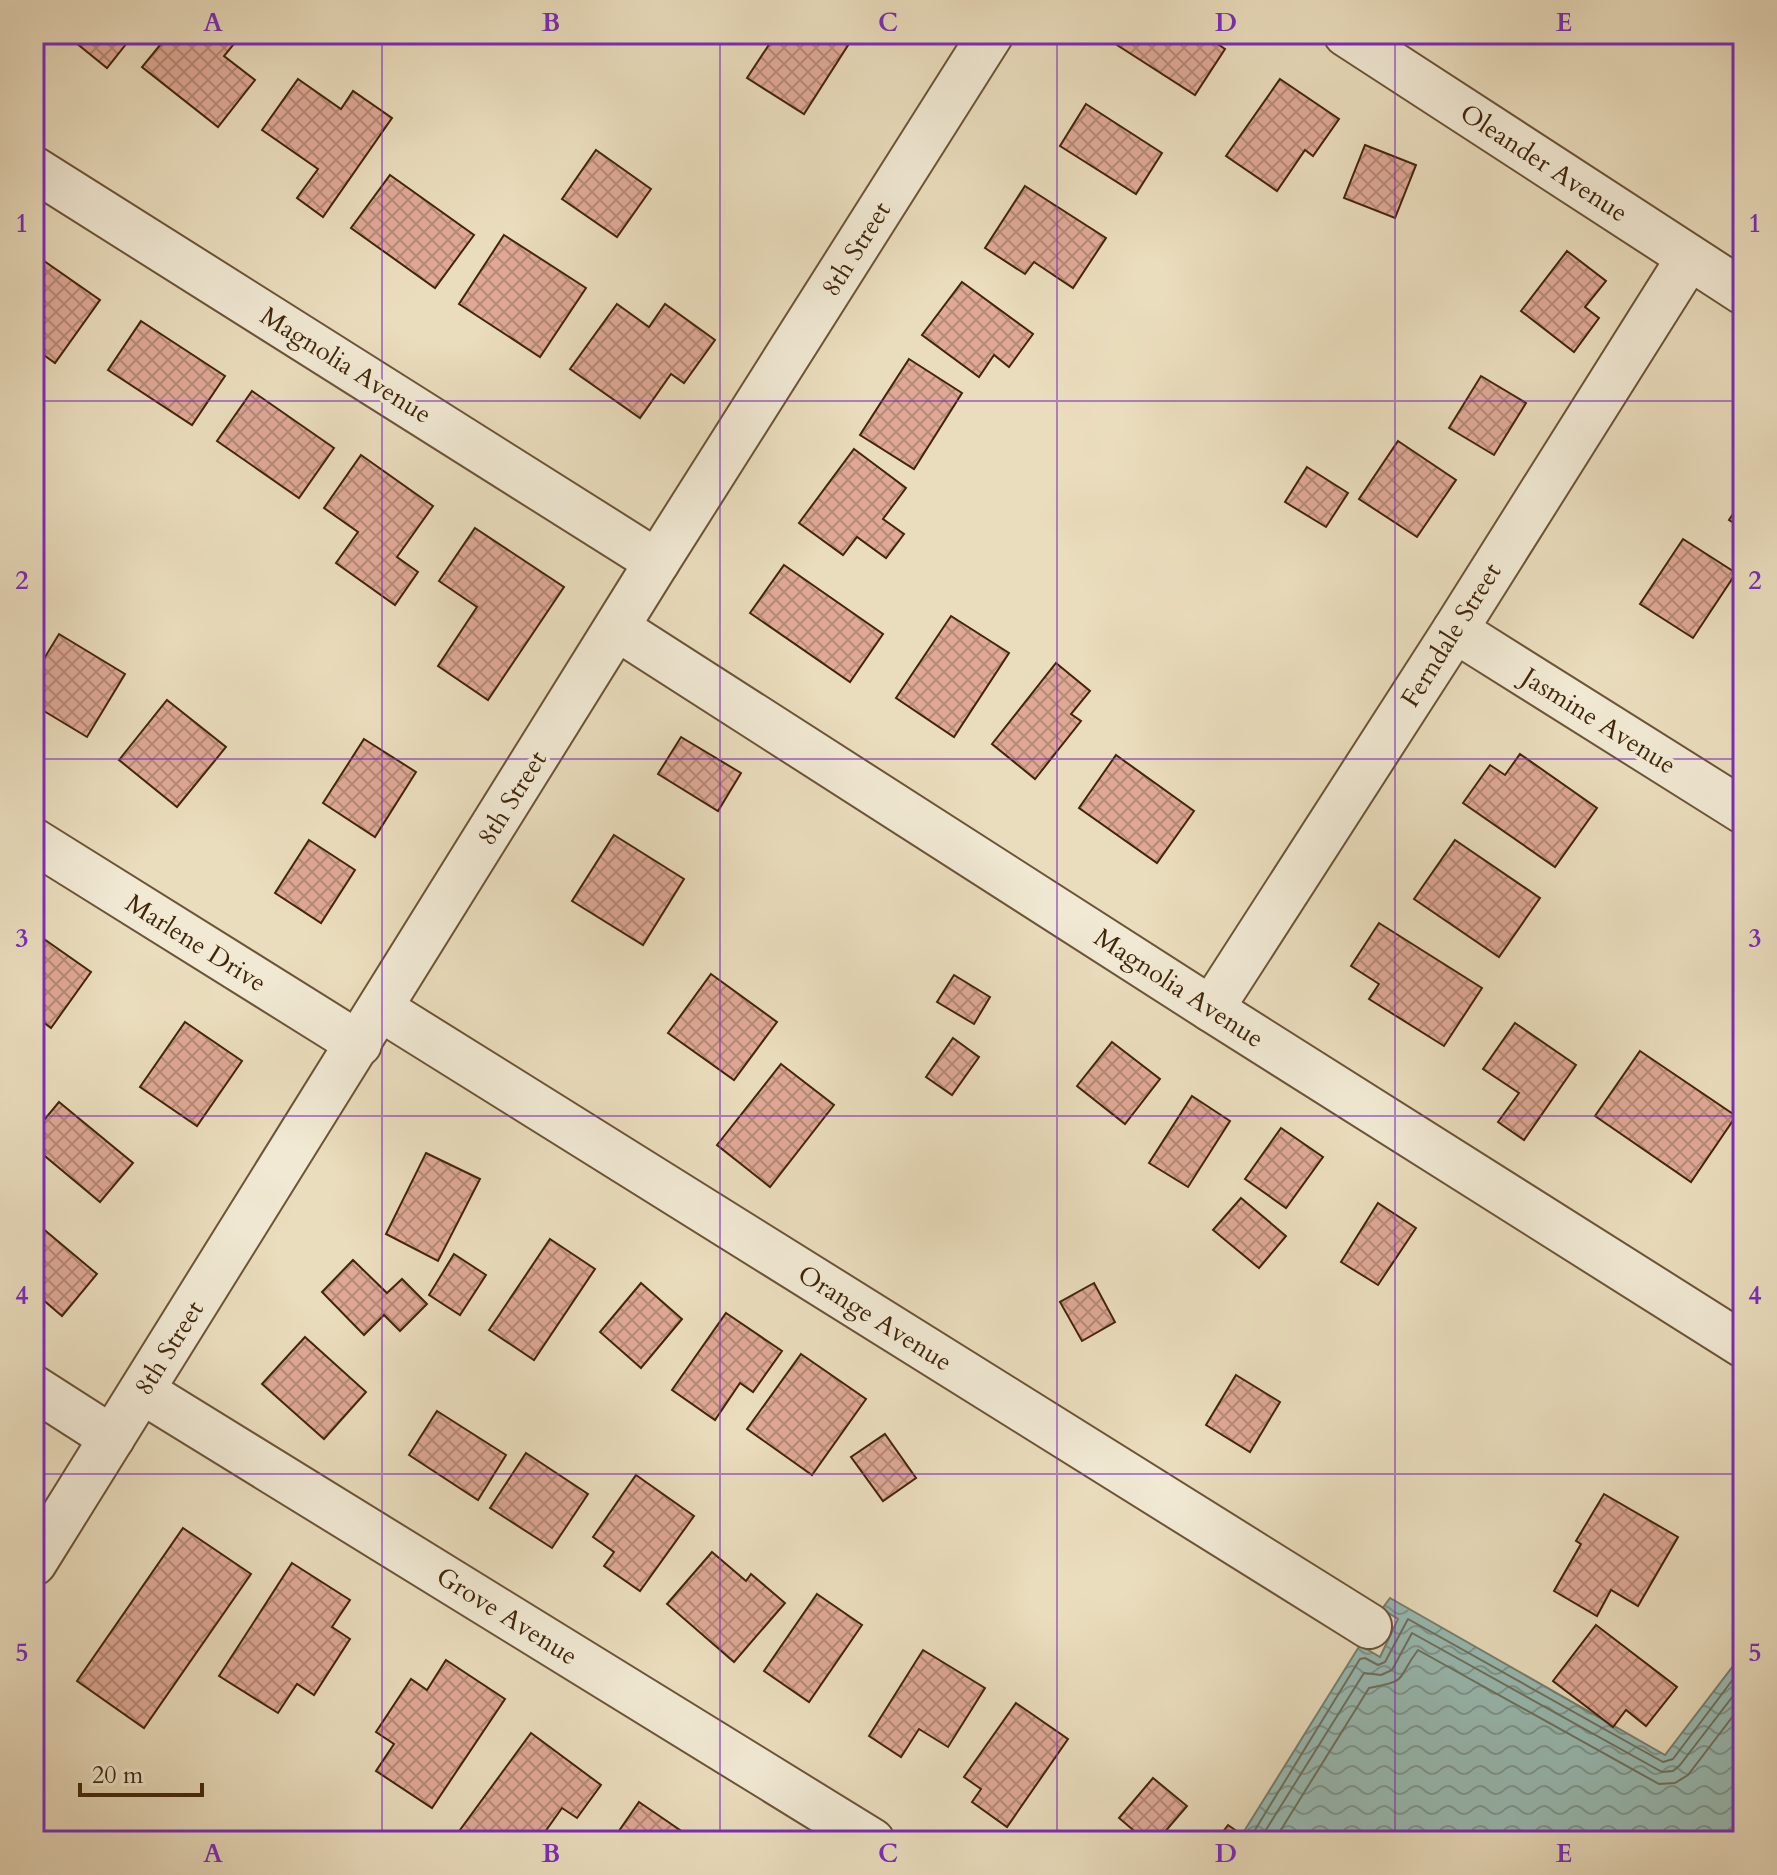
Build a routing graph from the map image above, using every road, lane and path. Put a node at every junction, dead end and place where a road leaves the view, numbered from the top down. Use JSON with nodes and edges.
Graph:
{"nodes":[{"id":1,"x":991,"y":34,"type":"edge"},
{"id":2,"x":1346,"y":34,"type":"edge"},
{"id":3,"x":34,"y":169,"type":"edge"},
{"id":4,"x":1689,"y":258,"type":"junction"},
{"id":5,"x":1743,"y":292,"type":"edge"},
{"id":6,"x":657,"y":562,"type":"junction"},
{"id":7,"x":617,"y":628,"type":"junction"},
{"id":8,"x":1455,"y":630,"type":"junction"},
{"id":9,"x":1743,"y":811,"type":"edge"},
{"id":10,"x":34,"y":841,"type":"edge"},
{"id":11,"x":1211,"y":1009,"type":"junction"},
{"id":12,"x":370,"y":1026,"type":"junction"},
{"id":13,"x":1743,"y":1345,"type":"edge"},
{"id":14,"x":34,"y":1388,"type":"edge"},
{"id":15,"x":142,"y":1391,"type":"junction"},
{"id":16,"x":112,"y":1438,"type":"junction"},
{"id":17,"x":34,"y":1563,"type":"edge"},
{"id":18,"x":1369,"y":1626,"type":"dead end"},
{"id":19,"x":872,"y":1841,"type":"edge"}],
"edges":[{"from":1,"to":6,"type":"street","name":"8th Street"},
{"from":2,"to":4,"type":"street","name":"Oleander Avenue"},
{"from":3,"to":6,"type":"street","name":"Magnolia Avenue"},
{"from":4,"to":5,"type":"street","name":"Oleander Avenue"},
{"from":4,"to":8,"type":"street","name":"Ferndale Street"},
{"from":6,"to":7,"type":"street","name":"8th Street"},
{"from":7,"to":11,"type":"street","name":"Magnolia Avenue"},
{"from":7,"to":12,"type":"street","name":"8th Street"},
{"from":8,"to":9,"type":"street","name":"Jasmine Avenue"},
{"from":8,"to":11,"type":"street","name":"Ferndale Street"},
{"from":10,"to":12,"type":"street","name":"Marlene Drive"},
{"from":11,"to":13,"type":"street","name":"Magnolia Avenue"},
{"from":12,"to":15,"type":"street","name":"8th Street"},
{"from":12,"to":18,"type":"street","name":"Orange Avenue"},
{"from":14,"to":16,"type":"street"},
{"from":15,"to":16,"type":"street","name":"8th Street"},
{"from":15,"to":19,"type":"street","name":"Grove Avenue"},
{"from":16,"to":17,"type":"street","name":"8th Street"}]}
